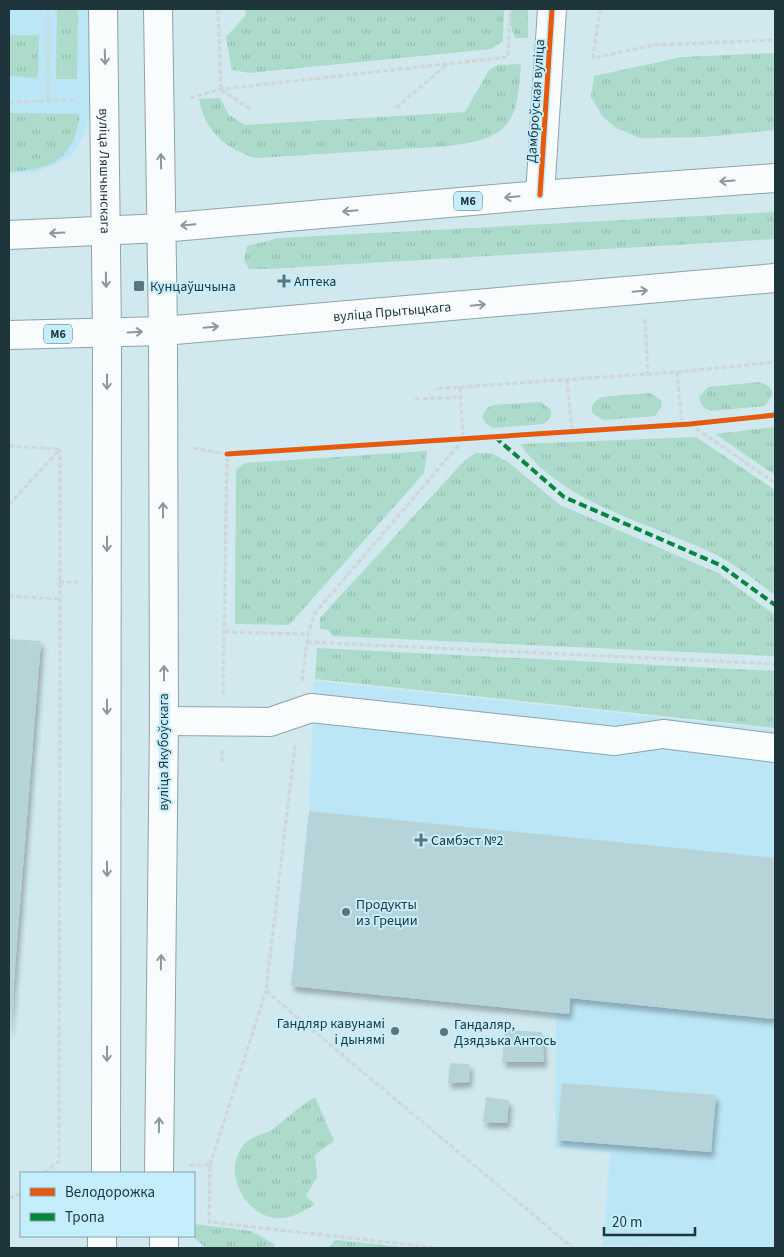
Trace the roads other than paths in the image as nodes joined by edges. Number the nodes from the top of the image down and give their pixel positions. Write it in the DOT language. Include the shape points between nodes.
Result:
graph roads {
  1 [pos="103,9"];
  2 [pos="158,9"];
  3 [pos="552,9"];
  4 [pos="775,178"];
  5 [pos="540,195"];
  6 [pos="162,228"];
  7 [pos="104,231"];
  8 [pos="9,236"];
  9 [pos="775,278"];
  10 [pos="162,331"];
  11 [pos="107,333"];
  12 [pos="9,335"];
  13 [pos="164,721"];
  14 [pos="775,748"];
  15 [pos="106,1172"];
  16 [pos="159,1172"];
  1 -- 7 [label="main road, вуліца Ляшчынскага, one-way" via="106,100"];
  6 -- 2 [label="main road, one-way"];
  3 -- 5 [label="main road, Дамброўская вуліца"];
  4 -- 5 [label="main road, М6, one-way"];
  5 -- 6 [label="main road, М6, one-way"];
  6 -- 7 [label="main road, М6"];
  6 -- 10 [label="main road"];
  7 -- 8 [label="main road, М6, one-way"];
  7 -- 11 [label="main road, вуліца Ляшчынскага, one-way"];
  10 -- 9 [label="main road, вуліца Прытыцкага / М6, one-way"];
  11 -- 10 [label="main road, вуліца Прытыцкага / М6, one-way"];
  13 -- 10 [label="main road, вуліца Якубоўскага, one-way"];
  11 -- 12 [label="main road, вуліца Прытыцкага / М6"];
  11 -- 15 [label="main road, one-way"];
  13 -- 14 [label="main road" via="270,722 311,708 615,741 663,734"];
  16 -- 13 [label="main road, вуліца Якубоўскага, one-way"];
}
